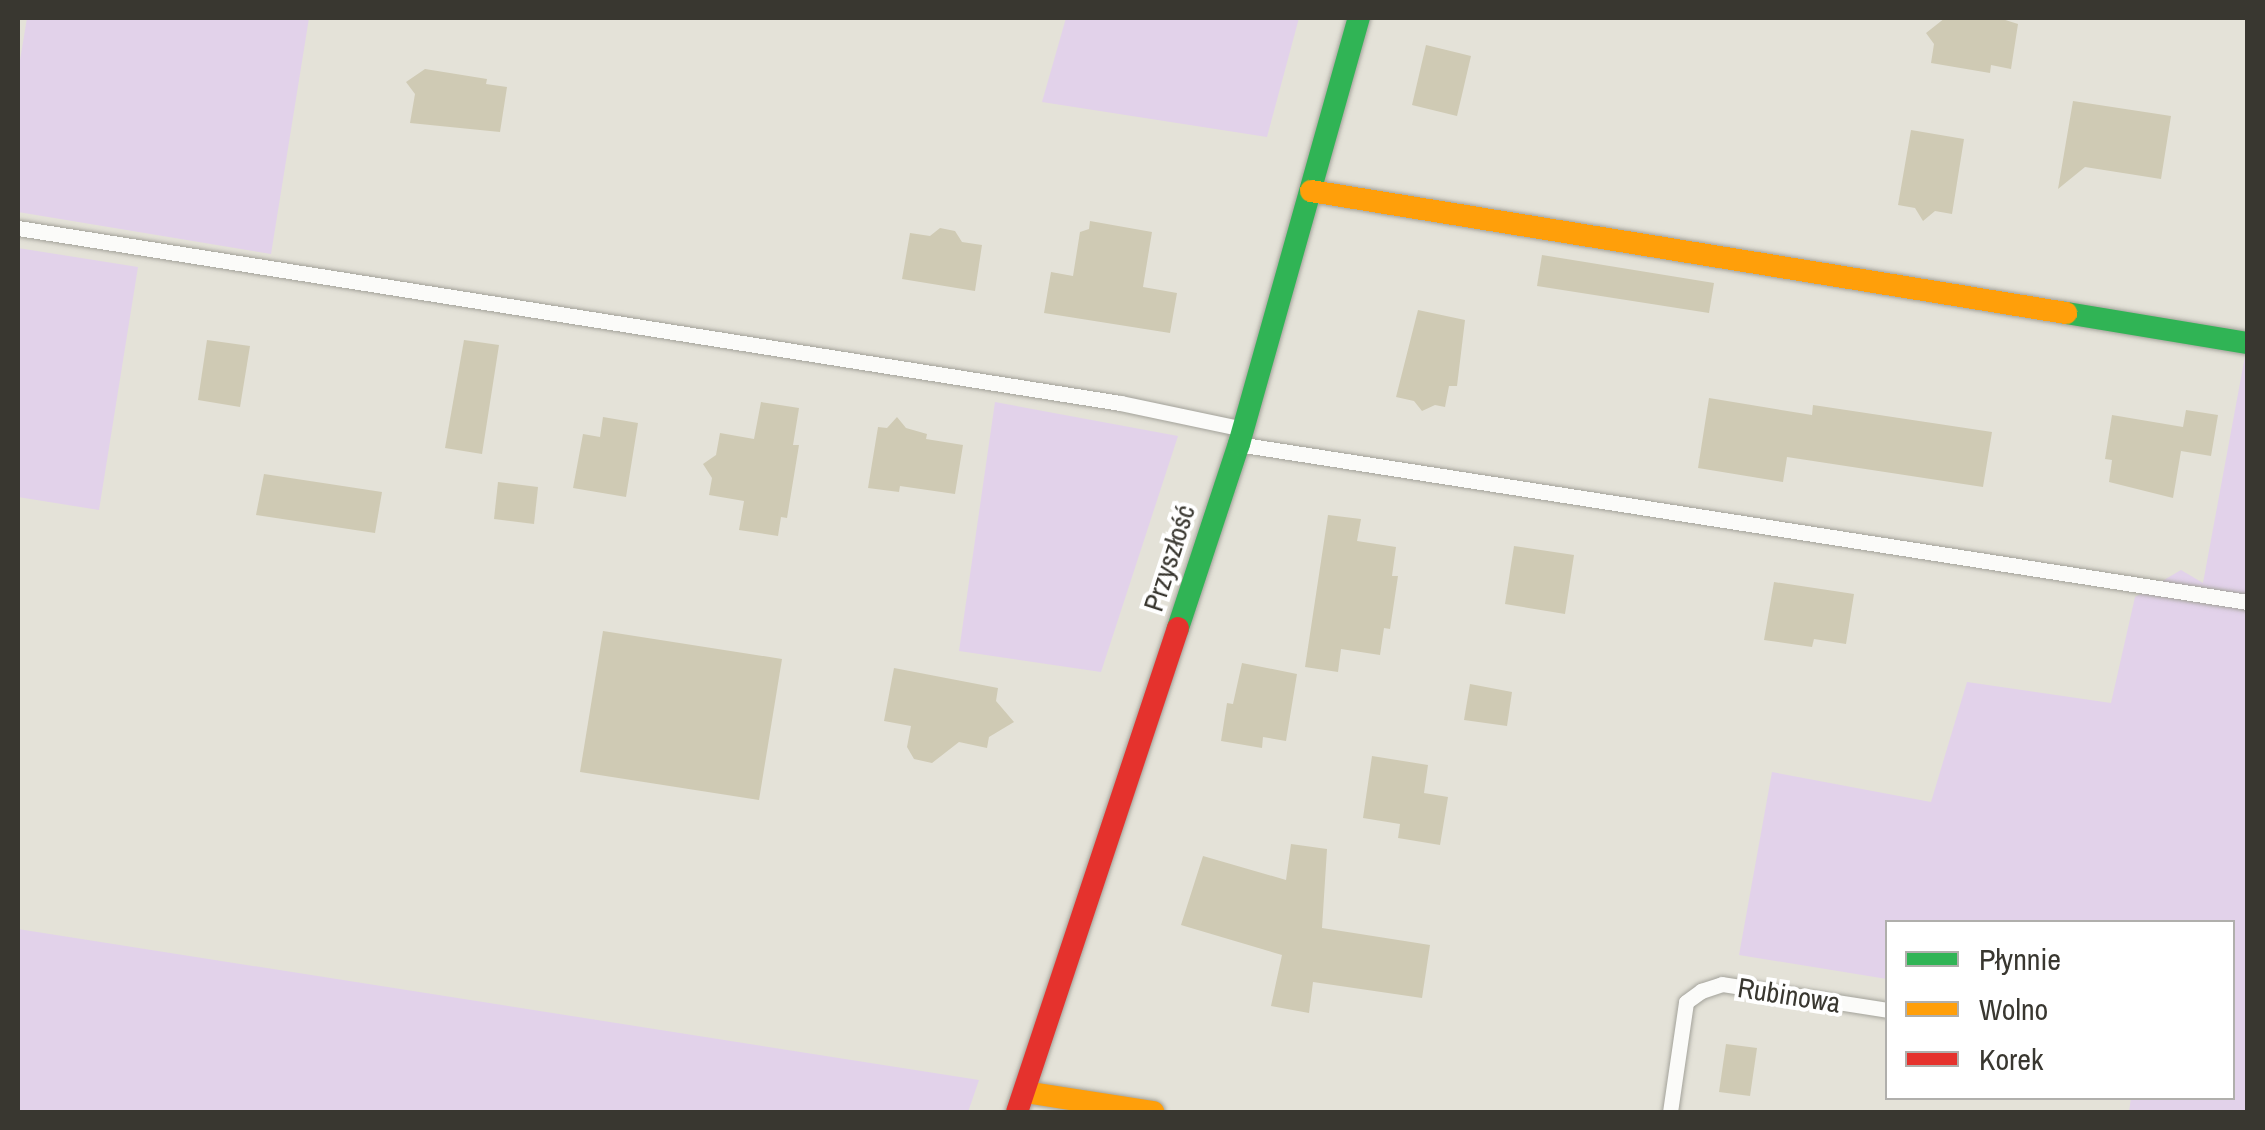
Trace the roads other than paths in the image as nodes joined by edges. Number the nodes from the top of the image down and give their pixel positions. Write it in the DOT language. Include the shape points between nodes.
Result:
graph roads {
  1 [pos="1360,18"];
  2 [pos="1310,191"];
  3 [pos="18,228"];
  4 [pos="2248,342"];
  5 [pos="1241,436"];
  6 [pos="2248,602"];
  7 [pos="1885,1010"];
  8 [pos="1021,1102"];
  9 [pos="1153,1112"];
  10 [pos="1670,1112"];
  1 -- 2 [label="street, Przyszłość"];
  2 -- 4 [label="street"];
  2 -- 5 [label="street, Przyszłość"];
  3 -- 5 [label="lane" via="1100,400"];
  5 -- 6 [label="lane"];
  5 -- 8 [label="street, Przyszłość"];
  7 -- 10 [label="lane, Rubinowa" via="1722,984 1701,991 1686,1002"];
  8 -- 9 [label="street"];
}
